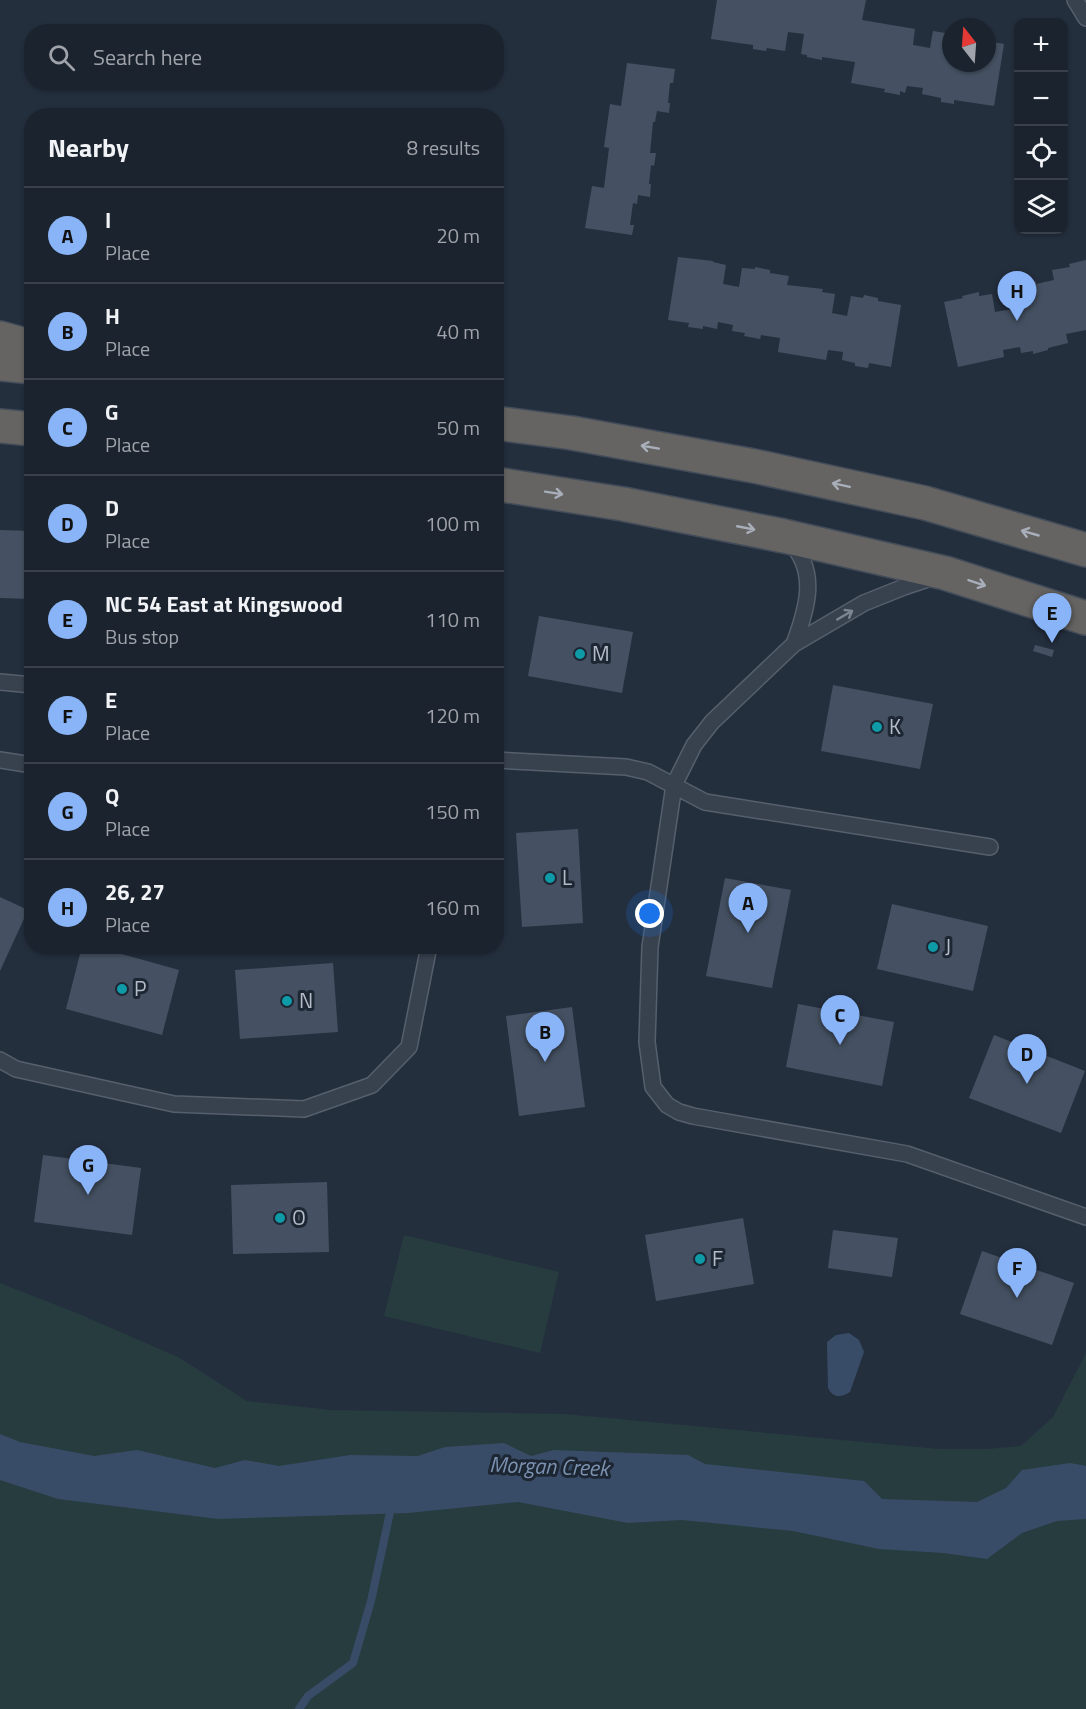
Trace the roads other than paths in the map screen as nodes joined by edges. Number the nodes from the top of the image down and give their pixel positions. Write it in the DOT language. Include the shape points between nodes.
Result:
graph roads {
  1 [pos="1075,0"];
  2 [pos="1086,18"];
  3 [pos="0,338"];
  4 [pos="24,345"];
  5 [pos="0,363"];
  6 [pos="24,366"];
  7 [pos="504,424"];
  8 [pos="0,426"];
  9 [pos="24,428"];
  10 [pos="504,485"];
  11 [pos="784,536"];
  12 [pos="1086,550"];
  13 [pos="945,573"];
  14 [pos="1086,618"];
  15 [pos="794,644"];
  16 [pos="0,682"];
  17 [pos="24,684"];
  18 [pos="0,760"];
  19 [pos="504,760"];
  20 [pos="24,764"];
  21 [pos="674,785"];
  22 [pos="990,847"];
  23 [pos="427,954"];
  24 [pos="0,1060"];
  25 [pos="1086,1217"];
  1 -- 2 [label="lane"];
  3 -- 4 [label="highway"];
  5 -- 6 [label="highway"];
  12 -- 7 [label="highway, one-way" via="925,503 754,466"];
  8 -- 9 [label="highway"];
  10 -- 11 [label="highway, one-way"];
  11 -- 13 [label="highway"];
  11 -- 15 [label="lane" via="804,561 809,586"];
  13 -- 14 [label="highway, one-way"];
  15 -- 13 [label="lane, one-way" via="864,603"];
  15 -- 21 [label="lane" via="712,722 694,745"];
  16 -- 17 [label="lane"];
  18 -- 20 [label="lane"];
  19 -- 21 [label="lane" via="626,767 648,772"];
  21 -- 22 [label="lane" via="705,802"];
  21 -- 25 [label="lane" via="650,947 647,1041 653,1088 667,1105 693,1116 907,1154"];
  23 -- 24 [label="lane" via="409,1047 372,1085 304,1109 174,1104 16,1069"];
}
